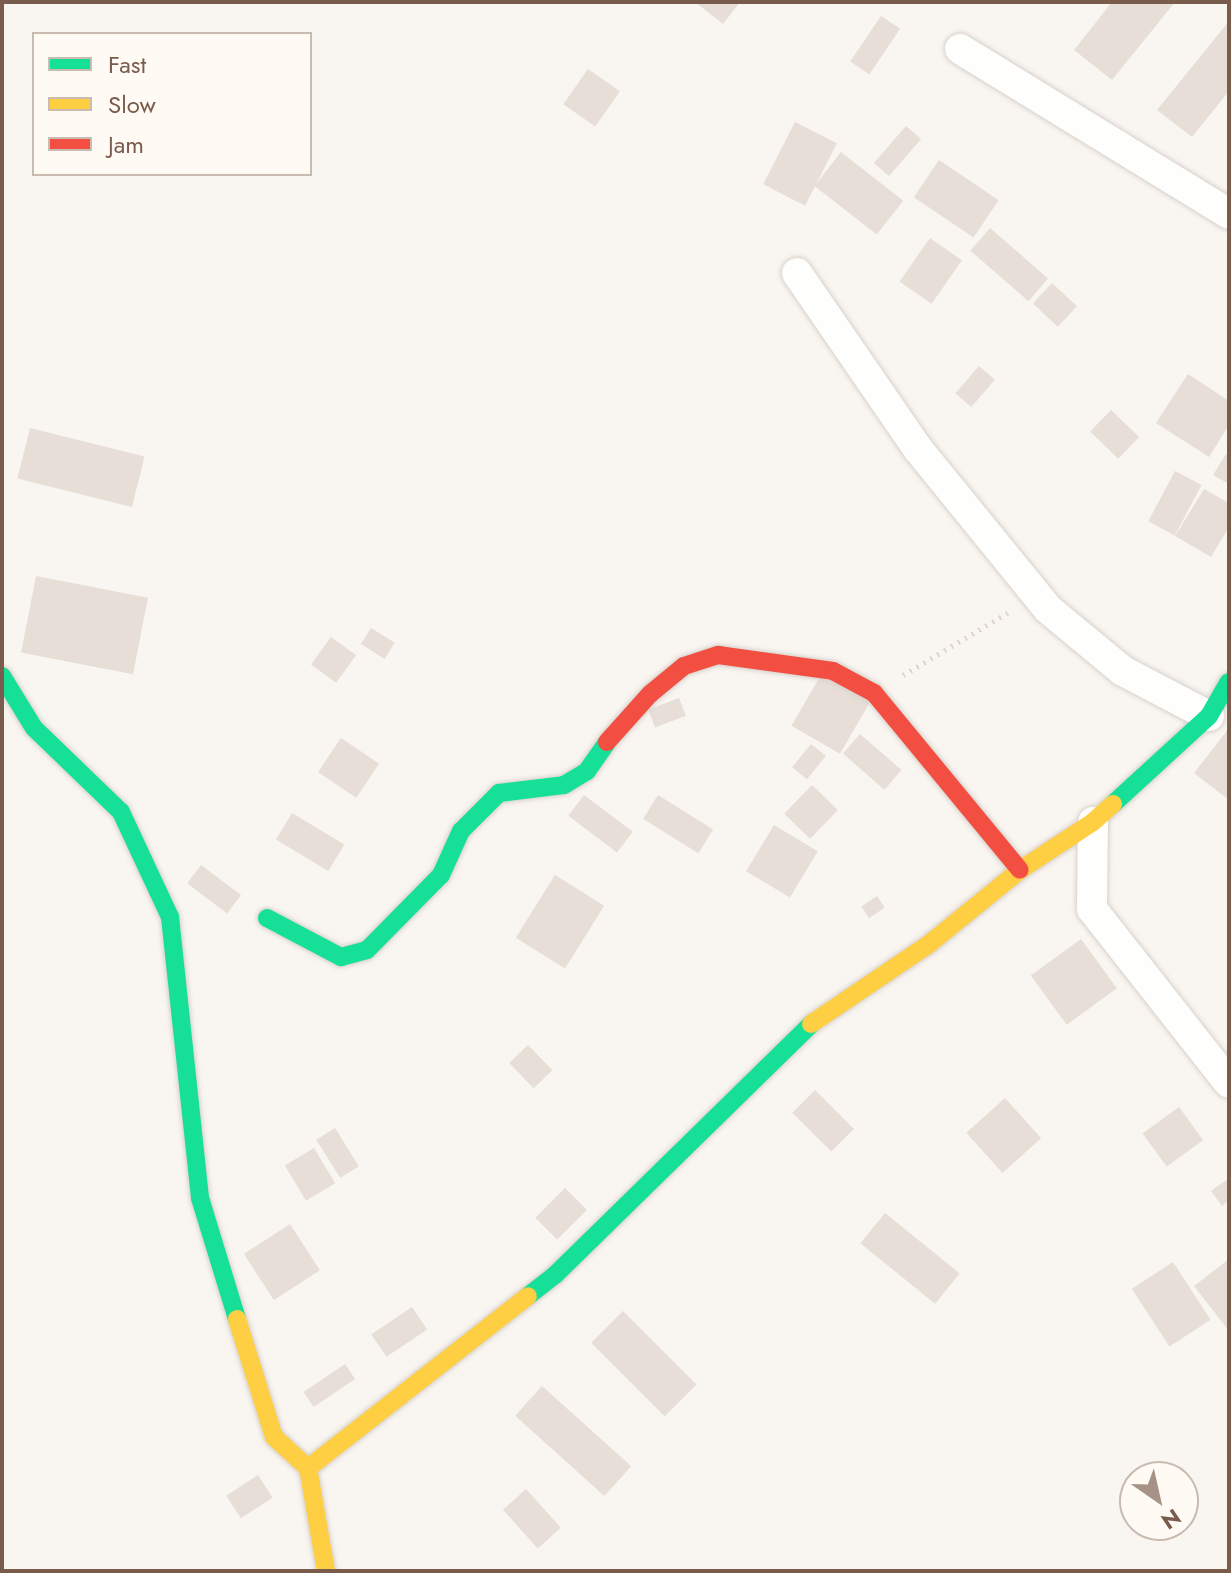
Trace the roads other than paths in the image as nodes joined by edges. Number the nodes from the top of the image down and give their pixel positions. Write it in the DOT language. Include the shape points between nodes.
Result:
graph roads {
  1 [pos="960,49"];
  2 [pos="1229,214"];
  3 [pos="797,273"];
  4 [pos="2,676"];
  5 [pos="1229,682"];
  6 [pos="1209,716"];
  7 [pos="1093,822"];
  8 [pos="1020,870"];
  9 [pos="267,918"];
  10 [pos="1229,1083"];
  11 [pos="308,1468"];
  12 [pos="326,1571"];
  1 -- 2 [label="street"];
  3 -- 6 [label="street" via="918,449 1048,609 1123,671"];
  4 -- 11 [label="street" via="34,728 121,812 170,917 200,1198 274,1437"];
  5 -- 6 [label="street"];
  6 -- 7 [label="street"];
  7 -- 8 [label="street"];
  7 -- 10 [label="street" via="1092,909"];
  8 -- 9 [label="street" via="874,693 833,671 718,655 684,666 650,694 615,730 587,771 564,785 499,793 461,831 441,875 367,950 341,957"];
  8 -- 11 [label="street" via="929,944 805,1028 555,1275"];
  11 -- 12 [label="street"];
}
